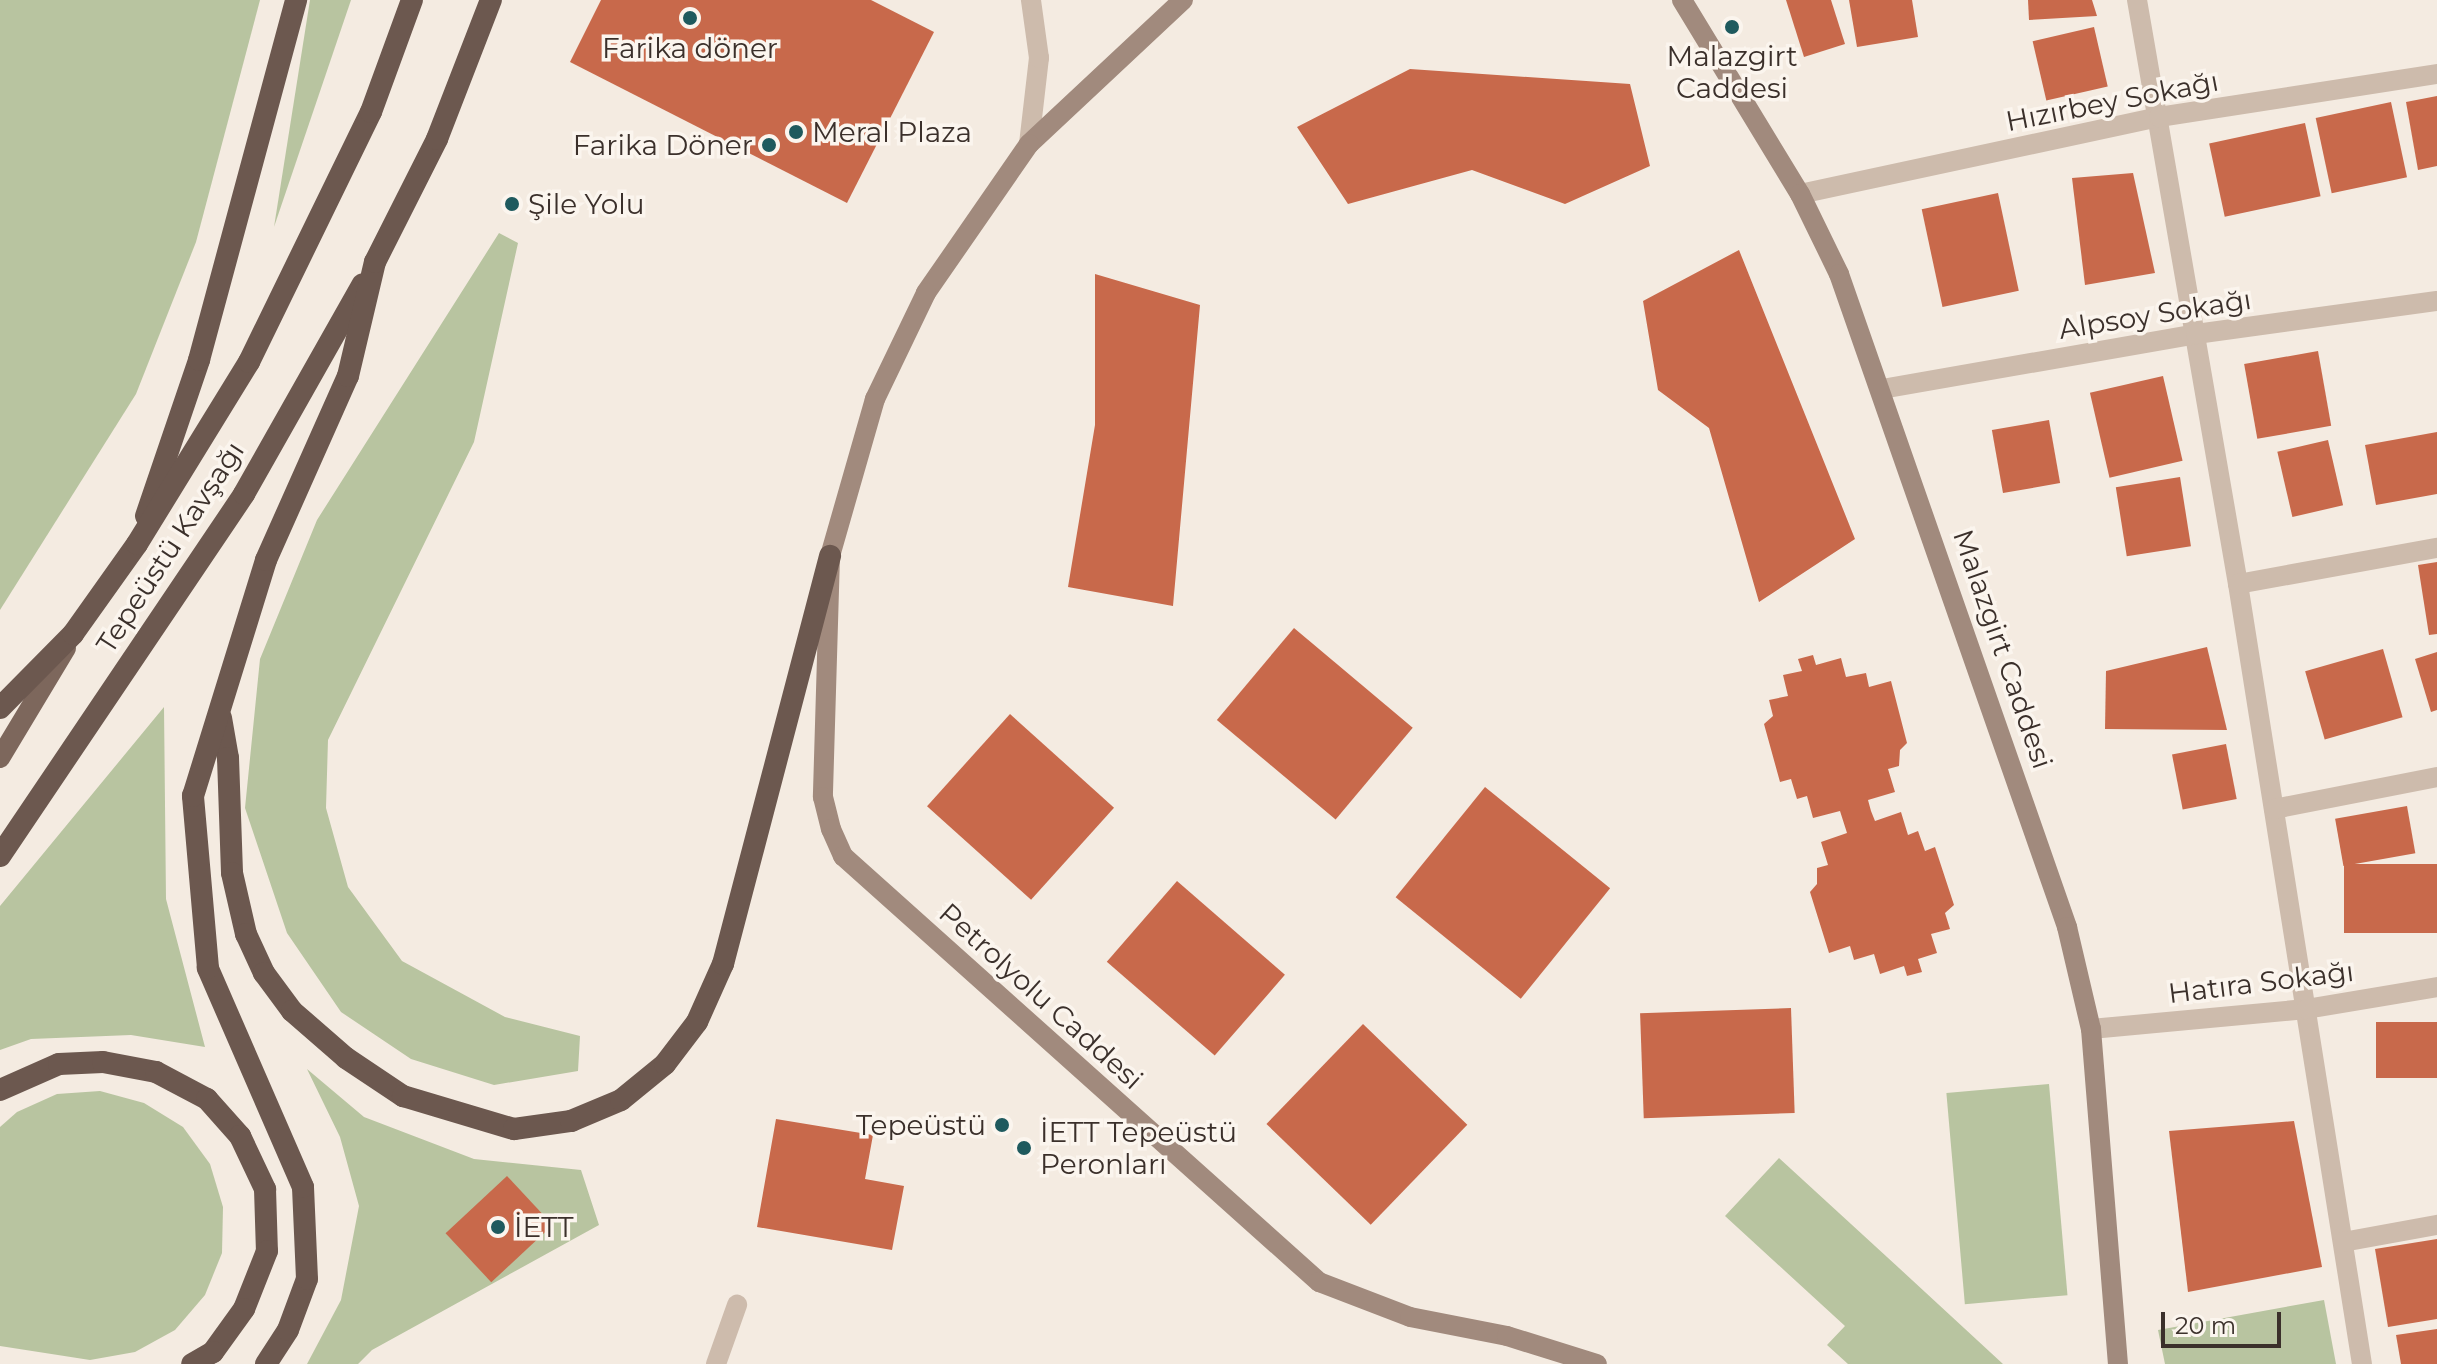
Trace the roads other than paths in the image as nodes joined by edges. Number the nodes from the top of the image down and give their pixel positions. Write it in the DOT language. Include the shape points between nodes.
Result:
graph roads {
  1 [pos="296,0"];
  2 [pos="412,0"];
  3 [pos="491,0"];
  4 [pos="1031,0"];
  5 [pos="1183,0"];
  6 [pos="1682,0"];
  7 [pos="2137,0"];
  8 [pos="2437,74"];
  9 [pos="2159,117"];
  10 [pos="1029,144"];
  11 [pos="1800,194"];
  12 [pos="375,262"];
  13 [pos="2437,301"];
  14 [pos="2196,334"];
  15 [pos="1882,389"];
  16 [pos="137,544"];
  17 [pos="2437,548"];
  18 [pos="830,556"];
  19 [pos="2238,584"];
  20 [pos="73,634"];
  21 [pos="0,708"];
  22 [pos="221,718"];
  23 [pos="0,758"];
  24 [pos="2437,777"];
  25 [pos="2274,809"];
  26 [pos="0,856"];
  27 [pos="2437,987"];
  28 [pos="2306,1009"];
  29 [pos="2091,1029"];
  30 [pos="0,1090"];
  31 [pos="2437,1225"];
  32 [pos="2343,1242"];
  33 [pos="737,1305"];
  34 [pos="192,1364"];
  35 [pos="266,1364"];
  36 [pos="716,1364"];
  37 [pos="1597,1364"];
  38 [pos="2118,1364"];
  39 [pos="2362,1364"];
  1 -- 16 [label="highway" via="199,360"];
  2 -- 16 [label="highway" via="371,112 310,245 249,362"];
  3 -- 12 [label="highway" via="437,139"];
  4 -- 10 [label="street" via="1039,58"];
  5 -- 10 [label="main road, Petrolyolu Caddesi"];
  6 -- 11 [label="main road, Malazgirt Caddesi"];
  7 -- 9 [label="street"];
  8 -- 9 [label="street, Hızırbey Sokağı"];
  9 -- 11 [label="street, Hızırbey Sokağı"];
  9 -- 14 [label="street"];
  10 -- 18 [label="main road, Petrolyolu Caddesi" via="926,293 875,399"];
  11 -- 15 [label="main road, Malazgirt Caddesi" via="1839,274"];
  12 -- 22 [label="highway" via="348,376 266,560 232,663"];
  12 -- 26 [label="highway, Tepeüstü Kavşağı" via="235,507"];
  13 -- 14 [label="street, Alpsoy Sokağı"];
  14 -- 15 [label="street, Alpsoy Sokağı"];
  14 -- 19 [label="street"];
  15 -- 29 [label="main road, Malazgirt Caddesi" via="2067,927"];
  16 -- 20 [label="highway"];
  17 -- 19 [label="street"];
  18 -- 22 [label="highway" via="723,964 697,1022 665,1064 621,1100 571,1121 514,1129 403,1096 346,1058 292,1011 264,973 246,934 232,873 228,758"];
  18 -- 37 [label="main road, Petrolyolu Caddesi" via="823,797 843,856 1319,1282 1410,1317 1507,1336"];
  19 -- 25 [label="street"];
  20 -- 21 [label="highway"];
  20 -- 23 [label="main road"];
  22 -- 35 [label="highway" via="206,747 193,796 208,968 303,1187 307,1279 288,1330"];
  24 -- 25 [label="street"];
  25 -- 28 [label="street"];
  27 -- 28 [label="street, Hatıra Sokağı"];
  28 -- 29 [label="street, Hatıra Sokağı"];
  28 -- 32 [label="street"];
  29 -- 38 [label="main road, Malazgirt Caddesi"];
  30 -- 34 [label="highway" via="59,1064 156,1072 207,1099 240,1136 265,1189 267,1251 244,1309 213,1352"];
  31 -- 32 [label="street"];
  32 -- 39 [label="street"];
  33 -- 36 [label="street"];
}
